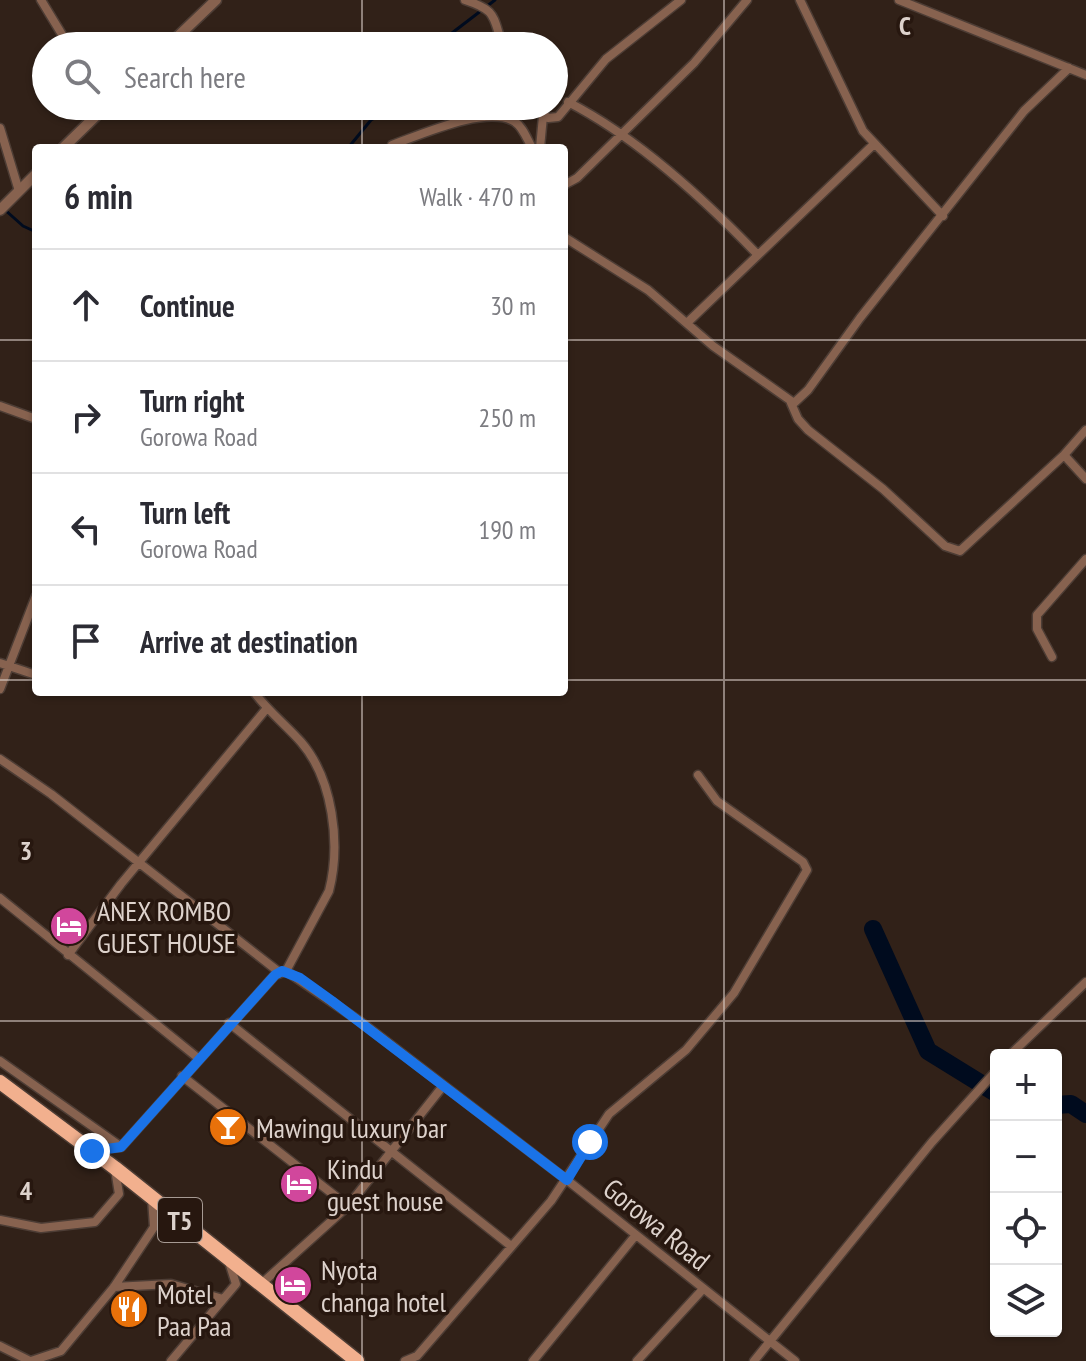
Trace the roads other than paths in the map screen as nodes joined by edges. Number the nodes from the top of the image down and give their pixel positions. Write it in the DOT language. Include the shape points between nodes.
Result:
graph roads {
  1 [pos="41,0"];
  2 [pos="216,0"];
  3 [pos="465,0"];
  4 [pos="681,0"];
  5 [pos="747,0"];
  6 [pos="800,0"];
  7 [pos="899,0"];
  8 [pos="60,32"];
  9 [pos="183,32"];
  10 [pos="499,32"];
  11 [pos="1069,68"];
  12 [pos="1086,75"];
  13 [pos="568,102"];
  14 [pos="92,120"];
  15 [pos="470,120"];
  16 [pos="509,120"];
  17 [pos="543,120"];
  18 [pos="0,128"];
  19 [pos="621,136"];
  20 [pos="2,140"];
  21 [pos="67,144"];
  22 [pos="395,144"];
  23 [pos="530,144"];
  24 [pos="540,144"];
  25 [pos="873,145"];
  26 [pos="32,178"];
  27 [pos="568,183"];
  28 [pos="19,191"];
  29 [pos="0,210"];
  30 [pos="943,216"];
  31 [pos="568,239"];
  32 [pos="757,254"];
  33 [pos="688,322"];
  34 [pos="791,403"];
  35 [pos="0,406"];
  36 [pos="32,418"];
  37 [pos="1086,430"];
  38 [pos="1064,455"];
  39 [pos="1086,479"];
  40 [pos="1086,559"];
  41 [pos="32,607"];
  42 [pos="1052,657"];
  43 [pos="0,663"];
  44 [pos="10,666"];
  45 [pos="32,674"];
  46 [pos="0,689"];
  47 [pos="257,696"];
  48 [pos="267,708"];
  49 [pos="0,759"];
  50 [pos="698,775"];
  51 [pos="140,864"];
  52 [pos="0,898"];
  53 [pos="68,955"];
  54 [pos="282,972"];
  55 [pos="1086,982"];
  56 [pos="229,1023"];
  57 [pos="1016,1049"];
  58 [pos="198,1058"];
  59 [pos="0,1061"];
  60 [pos="182,1076"];
  61 [pos="990,1078"];
  62 [pos="0,1082"];
  63 [pos="443,1086"];
  64 [pos="121,1147"];
  65 [pos="92,1151"];
  66 [pos="391,1152"];
  67 [pos="115,1168"];
  68 [pos="567,1180"];
  69 [pos="152,1198"];
  70 [pos="348,1206"];
  71 [pos="0,1220"];
  72 [pos="635,1236"];
  73 [pos="511,1246"];
  74 [pos="228,1260"];
  75 [pos="259,1286"];
  76 [pos="114,1287"];
  77 [pos="703,1289"];
  78 [pos="223,1299"];
  79 [pos="770,1340"];
  80 [pos="0,1346"];
  81 [pos="31,1361"];
  82 [pos="171,1361"];
  83 [pos="357,1361"];
  84 [pos="405,1361"];
  85 [pos="533,1361"];
  86 [pos="637,1361"];
  87 [pos="754,1361"];
  88 [pos="795,1361"];
  1 -- 8 [label="street"];
  2 -- 9 [label="street"];
  3 -- 10 [label="street" via="488,8"];
  4 -- 13 [label="street" via="619,47"];
  5 -- 19 [label="street"];
  6 -- 25 [label="street"];
  7 -- 11 [label="street"];
  11 -- 12 [label="street"];
  11 -- 30 [label="street" via="1024,111"];
  13 -- 19 [label="street"];
  14 -- 21 [label="street"];
  15 -- 22 [label="street"];
  16 -- 23 [label="street" via="518,123"];
  17 -- 24 [label="street"];
  18 -- 20 [label="street"];
  19 -- 27 [label="street"];
  19 -- 32 [label="street"];
  20 -- 28 [label="street"];
  25 -- 30 [label="street"];
  25 -- 32 [label="street"];
  26 -- 28 [label="street"];
  28 -- 29 [label="street"];
  30 -- 34 [label="street" via="808,390"];
  31 -- 33 [label="street" via="629,276"];
  32 -- 33 [label="street"];
  33 -- 34 [label="street"];
  34 -- 38 [label="street" via="808,430 952,550 962,551"];
  35 -- 36 [label="street"];
  37 -- 38 [label="street"];
  38 -- 39 [label="street"];
  40 -- 42 [label="street" via="1037,615 1037,629"];
  41 -- 44 [label="street"];
  43 -- 44 [label="street"];
  44 -- 45 [label="street"];
  44 -- 46 [label="street"];
  47 -- 48 [label="street"];
  48 -- 51 [label="street"];
  48 -- 54 [label="street" via="301,742 322,776 334,855 329,891"];
  49 -- 51 [label="street, Gorowa Road"];
  50 -- 68 [label="street" via="717,801 807,864 807,870 739,987 686,1050 609,1114"];
  51 -- 53 [label="street"];
  51 -- 54 [label="street, Gorowa Road"];
  52 -- 53 [label="street"];
  53 -- 58 [label="street"];
  54 -- 56 [label="street"];
  54 -- 63 [label="street, Gorowa Road" via="332,1001"];
  55 -- 57 [label="street"];
  56 -- 58 [label="street"];
  56 -- 66 [label="street"];
  58 -- 60 [label="street"];
  59 -- 64 [label="street"];
  60 -- 64 [label="street"];
  60 -- 70 [label="street"];
  61 -- 79 [label="street"];
  62 -- 65 [label="highway, T5"];
  63 -- 66 [label="street"];
  63 -- 68 [label="street, Gorowa Road"];
  64 -- 65 [label="street"];
  65 -- 67 [label="highway, T5"];
  66 -- 70 [label="street"];
  66 -- 73 [label="street"];
  67 -- 69 [label="highway, T5"];
  67 -- 71 [label="street" via="119,1194 95,1222 41,1228"];
  68 -- 72 [label="street, Gorowa Road"];
  68 -- 73 [label="street"];
  69 -- 74 [label="highway, T5"];
  69 -- 76 [label="street" via="154,1227"];
  70 -- 75 [label="street"];
  72 -- 77 [label="street, Gorowa Road"];
  72 -- 85 [label="street"];
  73 -- 84 [label="street" via="417,1356"];
  74 -- 75 [label="highway, T5"];
  74 -- 78 [label="street" via="236,1284"];
  75 -- 83 [label="highway, T5"];
  76 -- 78 [label="street" via="171,1284"];
  76 -- 81 [label="street" via="66,1346 53,1356"];
  77 -- 79 [label="street, Gorowa Road"];
  77 -- 86 [label="street"];
  78 -- 82 [label="street"];
  79 -- 87 [label="street"];
  79 -- 88 [label="street, Gorowa Road"];
  80 -- 81 [label="street"];
}
